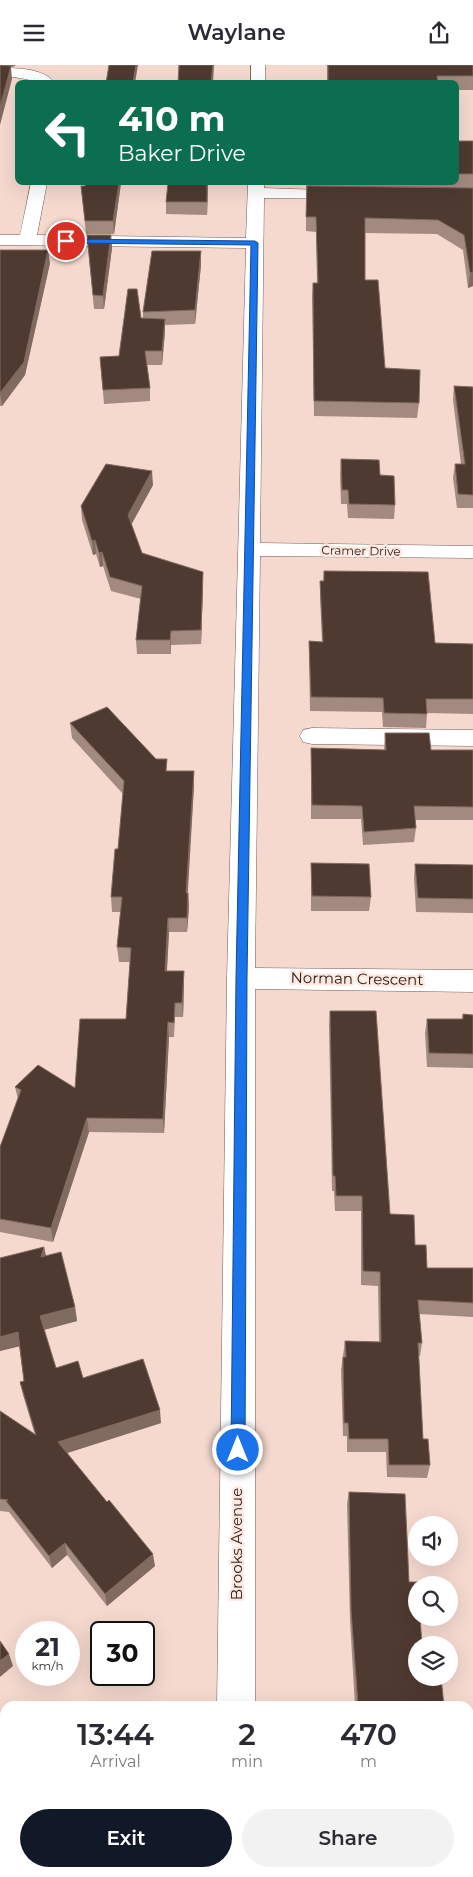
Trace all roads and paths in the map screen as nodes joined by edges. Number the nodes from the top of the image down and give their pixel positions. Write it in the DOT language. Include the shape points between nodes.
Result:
graph roads {
  1 [pos="258,65"];
  2 [pos="0,72"];
  3 [pos="44,80"];
  4 [pos="258,80"];
  5 [pos="39,185"];
  6 [pos="256,188"];
  7 [pos="364,194"];
  8 [pos="0,240"];
  9 [pos="28,240"];
  10 [pos="255,243"];
  11 [pos="249,549"];
  12 [pos="473,552"];
  13 [pos="312,736"];
  14 [pos="473,739"];
  15 [pos="241,978"];
  16 [pos="473,981"];
  17 [pos="236,1701"];
  1 -- 4 [label="street"];
  2 -- 3 [label="street" via="17,72"];
  5 -- 9 [label="street"];
  6 -- 7 [label="street"];
  6 -- 10 [label="street, Brooks Avenue"];
  8 -- 9 [label="street"];
  9 -- 10 [label="street"];
  10 -- 11 [label="street, Brooks Avenue"];
  11 -- 12 [label="street, Cramer Drive"];
  11 -- 15 [label="street, Brooks Avenue"];
  13 -- 14 [label="street"];
  15 -- 16 [label="street, Norman Crescent"];
  15 -- 17 [label="street, Brooks Avenue"];
}
